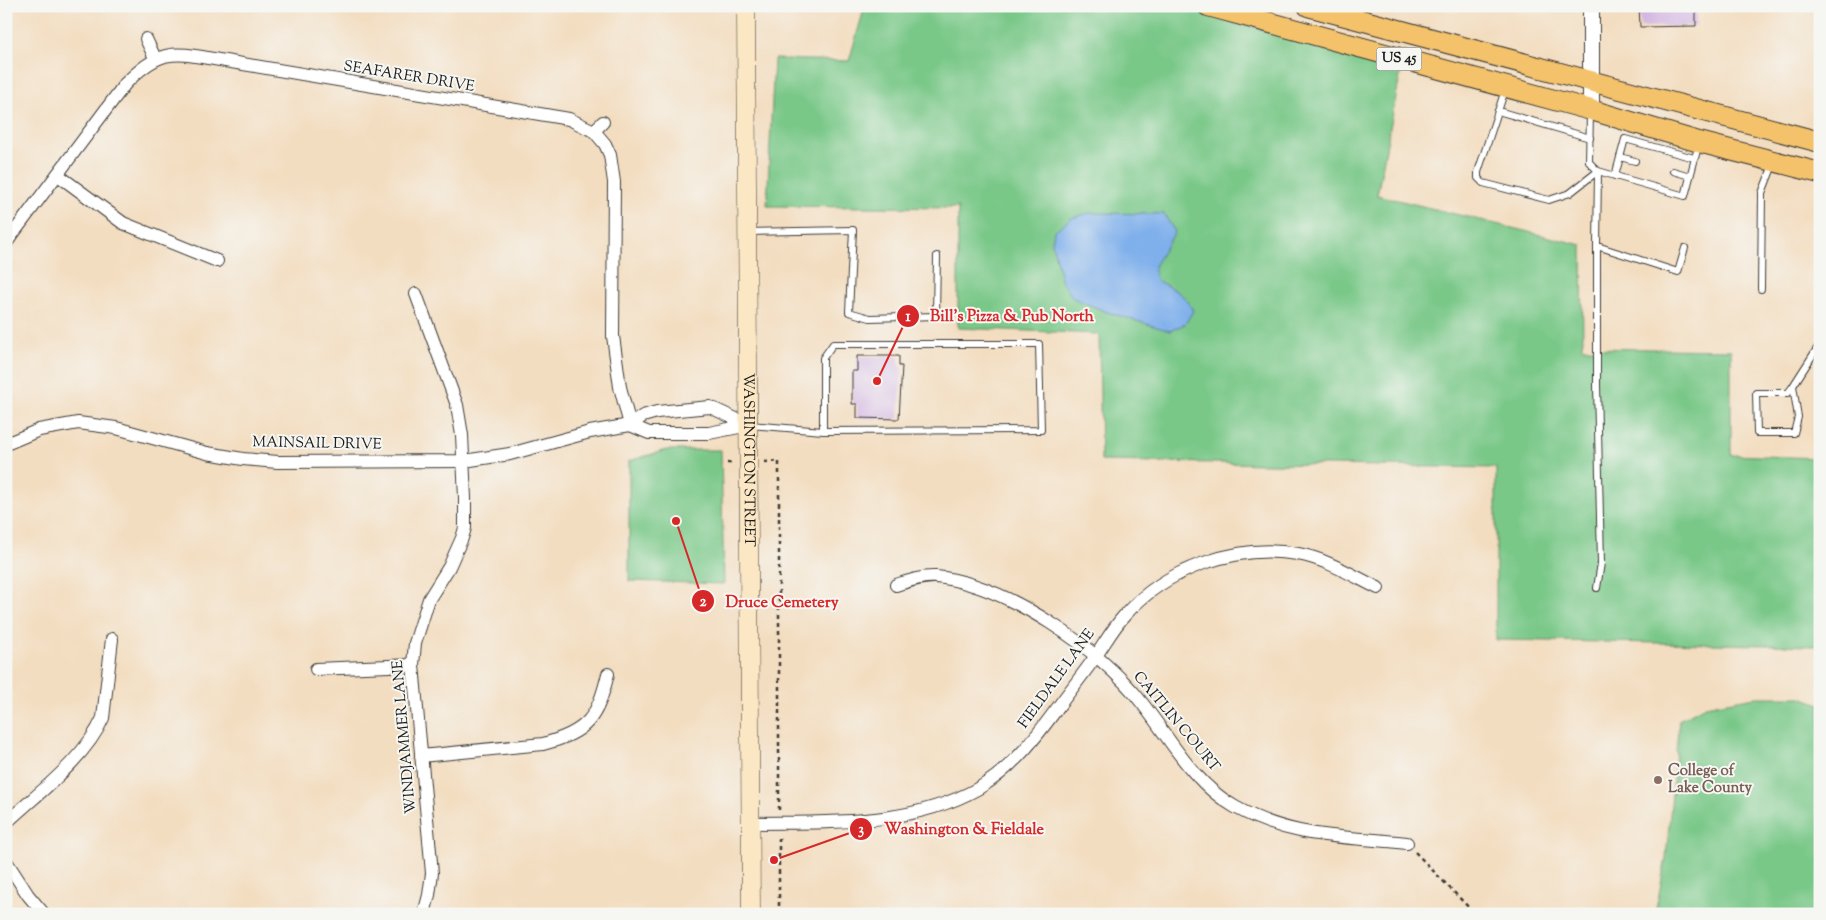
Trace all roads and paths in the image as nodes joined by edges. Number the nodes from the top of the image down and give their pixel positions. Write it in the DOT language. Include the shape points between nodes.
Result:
graph roads {
  1 [pos="746,6"];
  2 [pos="1208,6"];
  3 [pos="1308,6"];
  4 [pos="1590,6"];
  5 [pos="146,39"];
  6 [pos="155,58"];
  7 [pos="1591,80"];
  8 [pos="1505,88"];
  9 [pos="1590,110"];
  10 [pos="1498,111"];
  11 [pos="1590,138"];
  12 [pos="1820,142"];
  13 [pos="1697,150"];
  14 [pos="1620,157"];
  15 [pos="1775,160"];
  16 [pos="1635,161"];
  17 [pos="1598,171"];
  18 [pos="1673,171"];
  19 [pos="1820,172"];
  20 [pos="58,175"];
  21 [pos="1615,176"];
  22 [pos="1690,176"];
  23 [pos="747,232"];
  24 [pos="6,243"];
  25 [pos="1597,246"];
  26 [pos="1685,248"];
  27 [pos="937,256"];
  28 [pos="217,261"];
  29 [pos="1761,289"];
  30 [pos="416,294"];
  31 [pos="1820,344"];
  32 [pos="1793,386"];
  33 [pos="630,425"];
  34 [pos="749,425"];
  35 [pos="823,431"];
  36 [pos="6,444"];
  37 [pos="464,461"];
  38 [pos="772,461"];
  39 [pos="896,585"];
  40 [pos="1378,588"];
  41 [pos="1597,588"];
  42 [pos="112,639"];
  43 [pos="1096,656"];
  44 [pos="413,665"];
  45 [pos="316,669"];
  46 [pos="608,674"];
  47 [pos="421,756"];
  48 [pos="6,823"];
  49 [pos="751,823"];
  50 [pos="779,823"];
  51 [pos="1407,843"];
  52 [pos="6,860"];
  53 [pos="44,914"];
  54 [pos="424,914"];
  55 [pos="751,914"];
  56 [pos="779,914"];
  57 [pos="1475,914"];
  1 -- 23 [label="main road, WASHINGTON STREET"];
  2 -- 8 [label="main road, US 45"];
  3 -- 7 [label="main road, US 45"];
  4 -- 7 [label="street"];
  5 -- 6 [label="street"];
  6 -- 20 [label="street" via="125,84"];
  6 -- 33 [label="street, SEAFARER DRIVE" via="175,53 569,119 599,127 610,155 614,182 613,336 617,374"];
  7 -- 9 [label="street"];
  7 -- 12 [label="main road, US 45"];
  8 -- 9 [label="main road, US 45"];
  8 -- 10 [label="lane"];
  9 -- 11 [label="lane"];
  9 -- 13 [label="main road, US 45"];
  10 -- 11 [label="lane"];
  10 -- 17 [label="lane" via="1478,172 1480,181 1543,200 1563,196"];
  11 -- 17 [label="lane" via="1589,162"];
  13 -- 14 [label="lane" via="1625,139"];
  13 -- 15 [label="main road, US 45"];
  13 -- 22 [label="lane"];
  14 -- 16 [label="lane"];
  14 -- 21 [label="lane"];
  15 -- 19 [label="main road, US 45"];
  15 -- 29 [label="lane" via="1762,193"];
  17 -- 21 [label="lane"];
  17 -- 25 [label="lane"];
  18 -- 22 [label="lane"];
  20 -- 24 [label="street"];
  20 -- 28 [label="street" via="123,222"];
  21 -- 22 [label="lane" via="1685,196"];
  23 -- 27 [label="lane" via="853,230 849,312 870,318 936,316"];
  23 -- 34 [label="main road, WASHINGTON STREET"];
  25 -- 26 [label="lane" via="1678,272"];
  25 -- 41 [label="lane" via="1596,386 1601,563"];
  30 -- 37 [label="street, WINDJAMMER LANE" via="448,376 459,417"];
  31 -- 32 [label="lane"];
  32 -- 32 [label="lane" via="1798,417 1794,433 1757,433 1756,393 1788,392"];
  33 -- 34 [label="street, MAINSAIL DRIVE" via="649,433 709,432"];
  33 -- 34 [label="street, MAINSAIL DRIVE" via="643,416 658,412 710,407"];
  33 -- 37 [label="street, MAINSAIL DRIVE" via="590,432 510,454"];
  34 -- 35 [label="lane"];
  34 -- 49 [label="main road, WASHINGTON STREET"];
  35 -- 35 [label="lane" via="1041,430 1039,344 833,344 823,358"];
  36 -- 37 [label="street, MAINSAIL DRIVE" via="39,430 78,423 116,428 207,453 243,459 278,462"];
  37 -- 44 [label="street, WINDJAMMER LANE" via="465,528 449,567 429,599 415,643"];
  38 -- 50 [label="path" via="779,461"];
  39 -- 43 [label="street, CAITLIN COURT" via="920,578 966,584 1041,616"];
  40 -- 43 [label="street, FIELDALE LANE" via="1328,563 1299,554 1242,553 1219,558 1161,584 1141,598 1123,617"];
  42 -- 48 [label="street" via="103,718 98,730 79,754"];
  43 -- 50 [label="street, FIELDALE LANE" via="1037,736 1021,754 980,788 943,804 896,818"];
  43 -- 51 [label="street, CAITLIN COURT" via="1142,702 1192,770 1233,806 1291,831"];
  44 -- 45 [label="street"];
  44 -- 47 [label="street, WINDJAMMER LANE"];
  46 -- 47 [label="street" via="601,701 589,721 563,739 543,744"];
  47 -- 54 [label="street, WINDJAMMER LANE" via="432,873"];
  49 -- 50 [label="street, FIELDALE LANE"];
  49 -- 55 [label="main road, WASHINGTON STREET"];
  50 -- 56 [label="path"];
  51 -- 57 [label="path"];
  52 -- 53 [label="street"];
}
